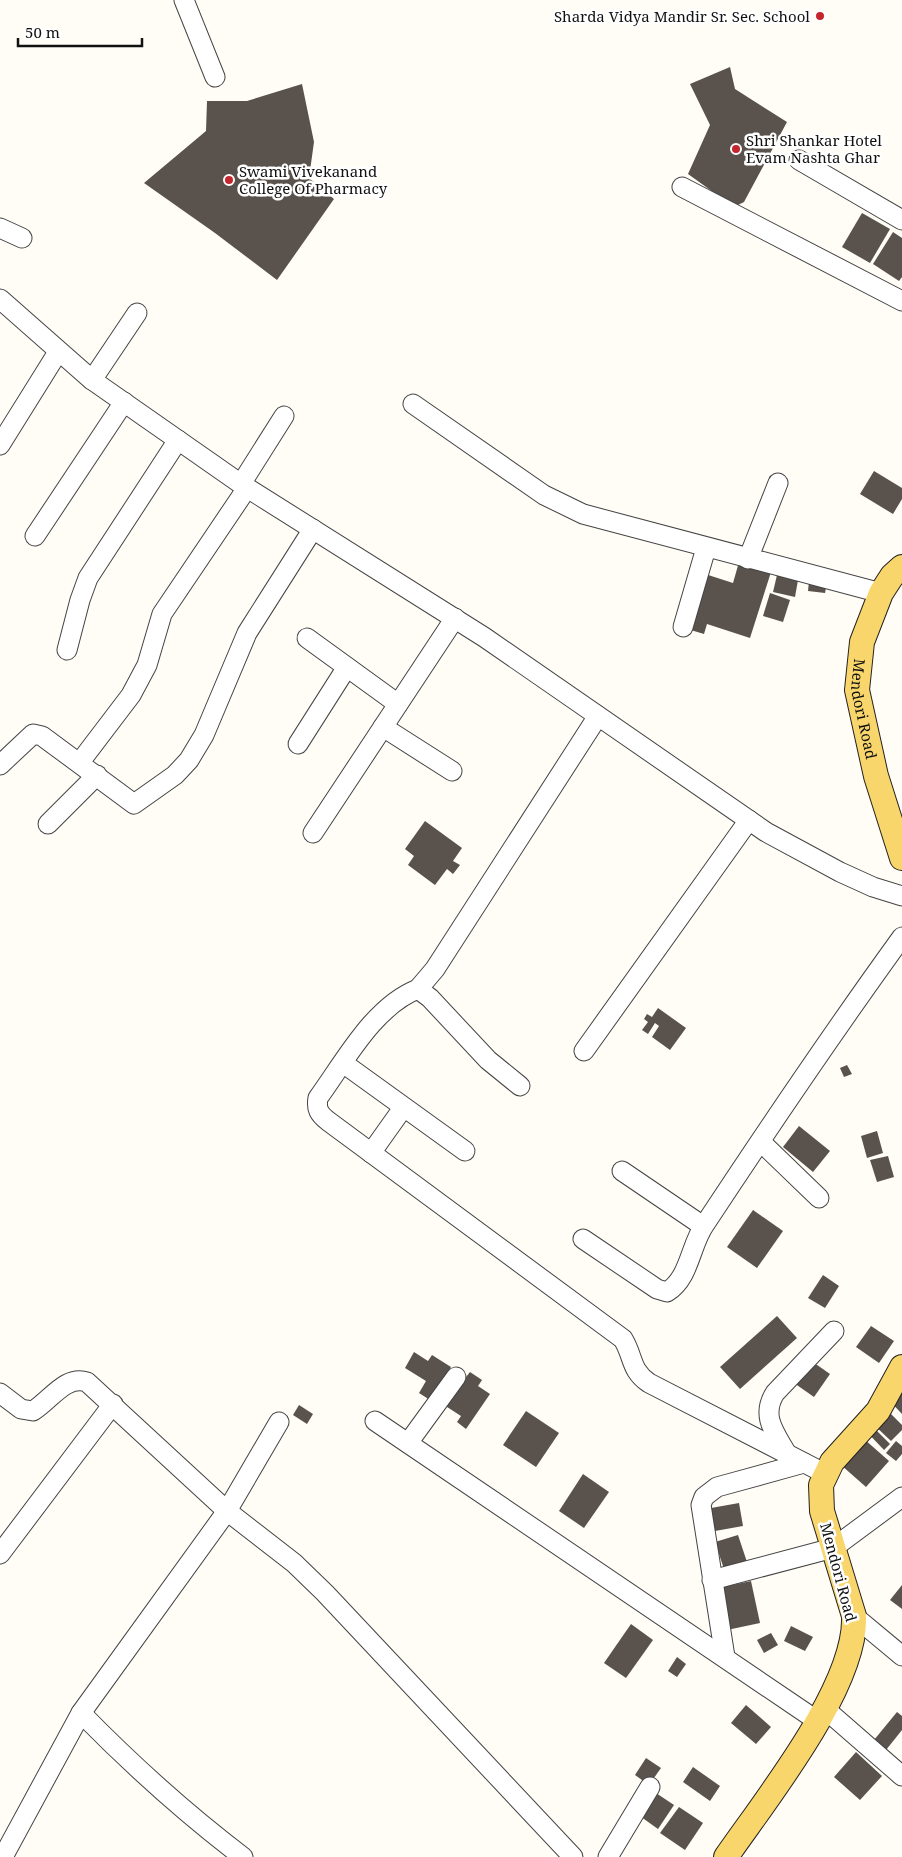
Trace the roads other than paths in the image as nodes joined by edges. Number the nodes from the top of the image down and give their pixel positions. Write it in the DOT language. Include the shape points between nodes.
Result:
graph roads {
  1 [pos="184,0"];
  2 [pos="215,77"];
  3 [pos="799,160"];
  4 [pos="682,187"];
  5 [pos="902,220"];
  6 [pos="0,228"];
  7 [pos="22,238"];
  8 [pos="902,301"];
  9 [pos="2,306"];
  10 [pos="137,313"];
  11 [pos="58,352"];
  12 [pos="92,380"];
  13 [pos="124,402"];
  14 [pos="413,404"];
  15 [pos="284,416"];
  16 [pos="178,440"];
  17 [pos="0,445"];
  18 [pos="778,483"];
  19 [pos="244,486"];
  20 [pos="313,529"];
  21 [pos="35,536"];
  22 [pos="706,548"];
  23 [pos="748,559"];
  24 [pos="894,578"];
  25 [pos="455,618"];
  26 [pos="683,627"];
  27 [pos="308,638"];
  28 [pos="67,650"];
  29 [pos="347,666"];
  30 [pos="398,704"];
  31 [pos="598,716"];
  32 [pos="383,727"];
  33 [pos="298,744"];
  34 [pos="80,762"];
  35 [pos="0,765"];
  36 [pos="452,771"];
  37 [pos="97,775"];
  38 [pos="749,820"];
  39 [pos="48,824"];
  40 [pos="313,833"];
  41 [pos="902,858"];
  42 [pos="902,896"];
  43 [pos="902,936"];
  44 [pos="418,989"];
  45 [pos="584,1051"];
  46 [pos="343,1063"];
  47 [pos="520,1086"];
  48 [pos="403,1108"];
  49 [pos="761,1142"];
  50 [pos="465,1151"];
  51 [pos="371,1153"];
  52 [pos="622,1171"];
  53 [pos="819,1198"];
  54 [pos="703,1226"];
  55 [pos="583,1239"];
  56 [pos="834,1331"];
  57 [pos="902,1367"];
  58 [pos="456,1377"];
  59 [pos="0,1393"];
  60 [pos="113,1404"];
  61 [pos="376,1421"];
  62 [pos="279,1422"];
  63 [pos="408,1443"];
  64 [pos="796,1460"];
  65 [pos="826,1474"];
  66 [pos="902,1497"];
  67 [pos="227,1511"];
  68 [pos="834,1548"];
  69 [pos="0,1554"];
  70 [pos="712,1580"];
  71 [pos="854,1616"];
  72 [pos="902,1656"];
  73 [pos="725,1658"];
  74 [pos="81,1713"];
  75 [pos="822,1716"];
  76 [pos="902,1776"];
  77 [pos="650,1787"];
  78 [pos="3,1857"];
  79 [pos="243,1857"];
  80 [pos="573,1857"];
  81 [pos="608,1857"];
  82 [pos="726,1857"];
  1 -- 2 [label="street"];
  3 -- 5 [label="street"];
  4 -- 8 [label="street"];
  6 -- 7 [label="street"];
  9 -- 11 [label="street"];
  10 -- 12 [label="street"];
  11 -- 12 [label="street"];
  11 -- 17 [label="street"];
  12 -- 13 [label="street"];
  13 -- 16 [label="street"];
  13 -- 21 [label="street"];
  14 -- 22 [label="street" via="544,495 565,506 609,522"];
  15 -- 19 [label="street"];
  16 -- 19 [label="street"];
  16 -- 28 [label="street" via="88,578"];
  18 -- 23 [label="street"];
  19 -- 20 [label="street"];
  19 -- 34 [label="street" via="162,614 147,665 131,695"];
  20 -- 25 [label="street"];
  20 -- 37 [label="street" via="247,633 204,735 189,760 134,804"];
  22 -- 23 [label="street"];
  22 -- 26 [label="street"];
  23 -- 24 [label="street"];
  24 -- 41 [label="main road, Mendori Road" via="862,642 857,690 876,776"];
  25 -- 30 [label="street"];
  25 -- 31 [label="street"];
  27 -- 29 [label="street"];
  29 -- 30 [label="street"];
  29 -- 33 [label="street"];
  30 -- 32 [label="street"];
  31 -- 38 [label="street"];
  31 -- 44 [label="street" via="435,969"];
  32 -- 36 [label="street"];
  32 -- 40 [label="street"];
  34 -- 35 [label="street" via="42,736 33,734"];
  34 -- 37 [label="street"];
  37 -- 39 [label="street"];
  38 -- 42 [label="street" via="840,872"];
  38 -- 45 [label="street"];
  43 -- 49 [label="street" via="809,1067"];
  44 -- 46 [label="street" via="383,1010"];
  44 -- 47 [label="street" via="488,1060"];
  46 -- 48 [label="street"];
  46 -- 51 [label="street" via="318,1098 316,1106 321,1116"];
  48 -- 50 [label="street"];
  48 -- 51 [label="street"];
  49 -- 53 [label="street"];
  49 -- 54 [label="street"];
  51 -- 64 [label="street" via="623,1339 633,1366 648,1383"];
  52 -- 54 [label="street"];
  54 -- 55 [label="street" via="678,1286 667,1292"];
  56 -- 64 [label="street" via="769,1403 767,1414 771,1426"];
  57 -- 65 [label="main road, Mendori Road" via="878,1411 832,1462"];
  58 -- 63 [label="street"];
  59 -- 60 [label="street" via="21,1409 33,1411 67,1383 78,1379 87,1382"];
  60 -- 67 [label="street"];
  60 -- 69 [label="street"];
  61 -- 63 [label="street"];
  62 -- 67 [label="street"];
  63 -- 73 [label="street"];
  64 -- 65 [label="street"];
  64 -- 70 [label="street" via="717,1487 704,1497 701,1505"];
  65 -- 68 [label="main road, Mendori Road" via="821,1485 822,1511"];
  66 -- 68 [label="street"];
  67 -- 74 [label="street"];
  67 -- 80 [label="street" via="294,1563 325,1593"];
  68 -- 70 [label="street"];
  68 -- 71 [label="main road, Mendori Road"];
  70 -- 73 [label="street"];
  71 -- 72 [label="street"];
  71 -- 75 [label="main road, Mendori Road" via="855,1633"];
  73 -- 75 [label="street"];
  74 -- 78 [label="street"];
  74 -- 79 [label="street" via="172,1800"];
  75 -- 76 [label="street"];
  75 -- 82 [label="main road, Mendori Road"];
  77 -- 81 [label="street"];
}
